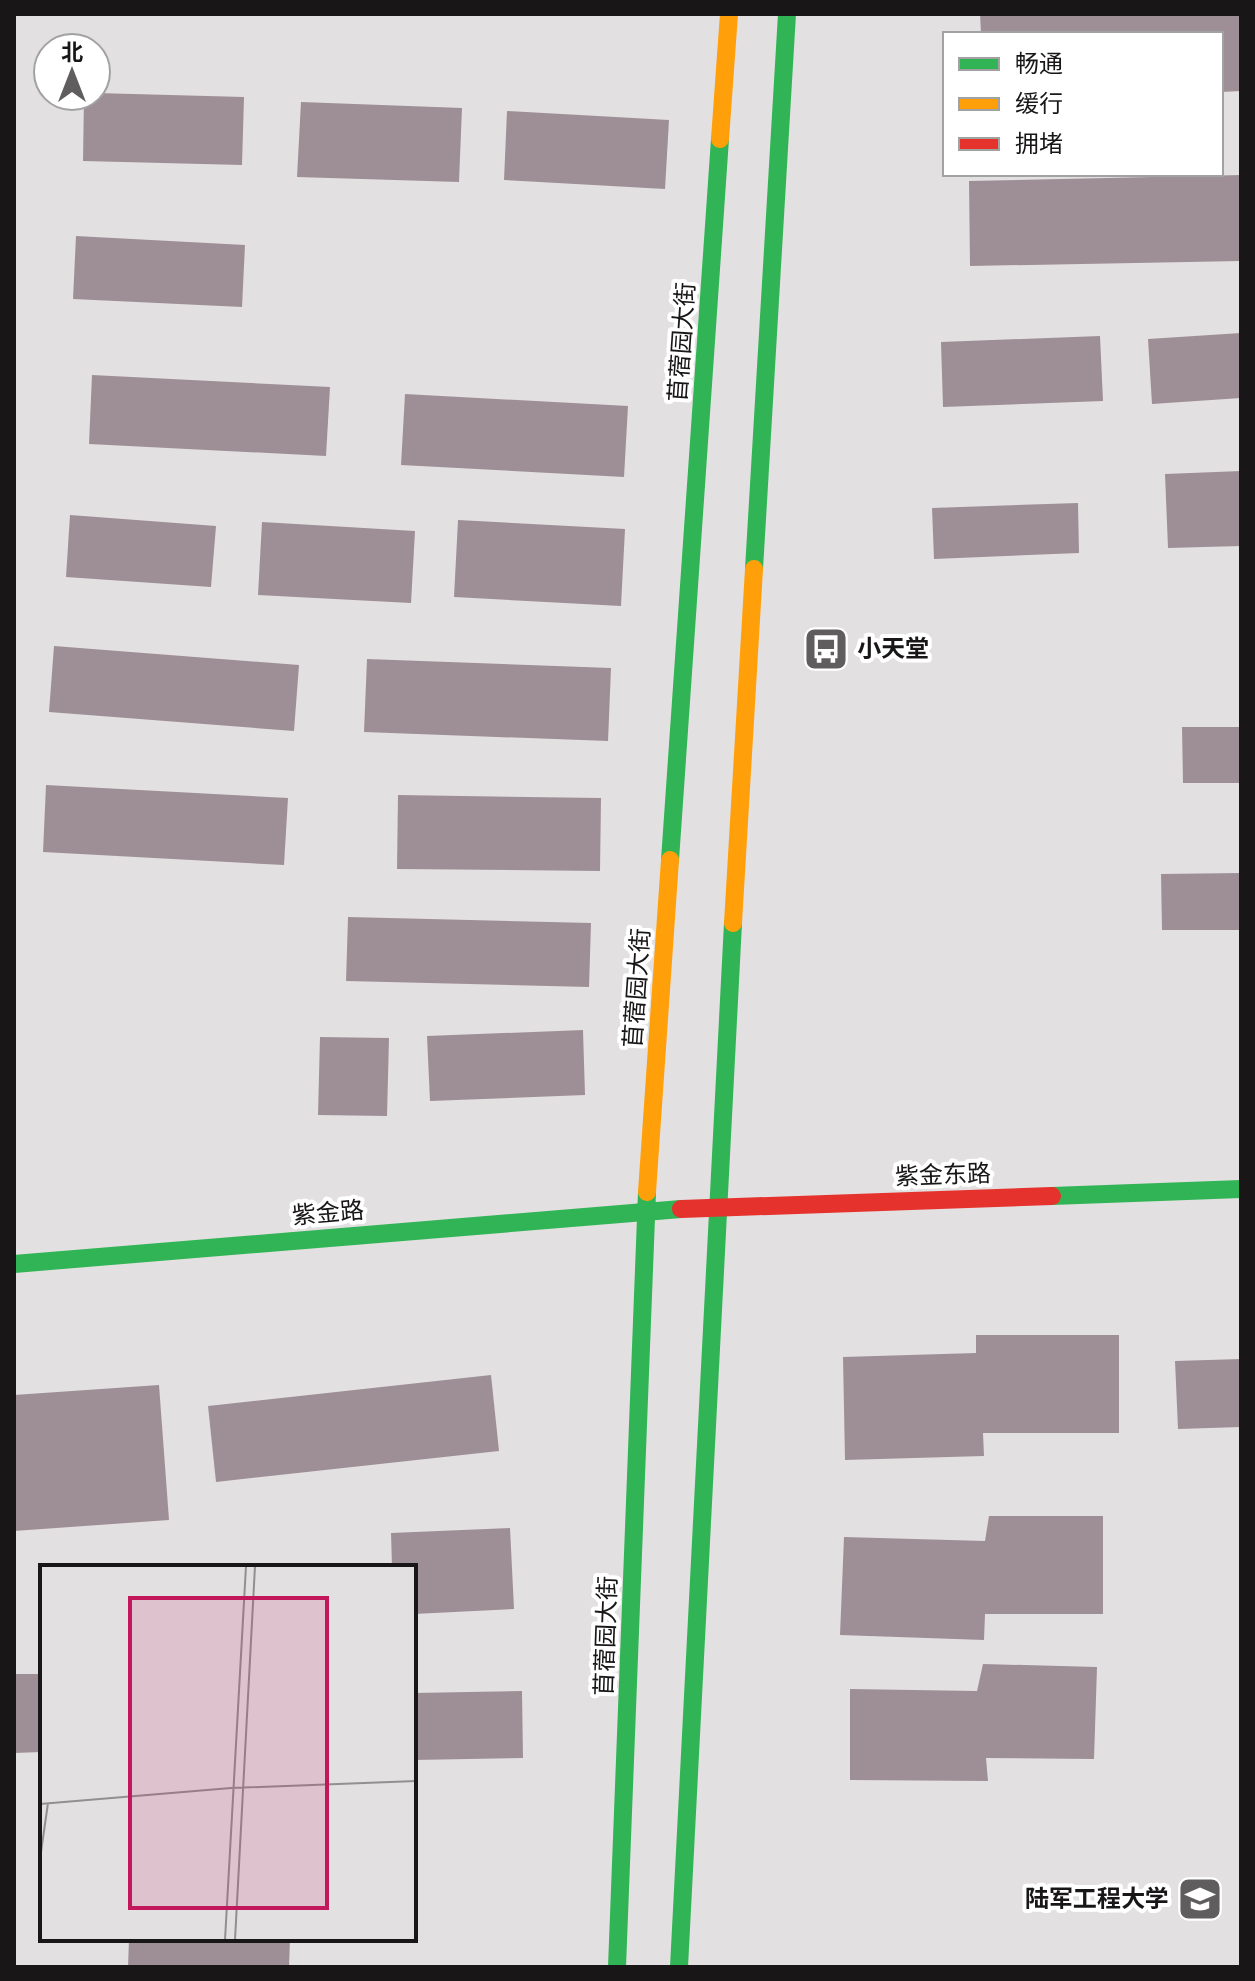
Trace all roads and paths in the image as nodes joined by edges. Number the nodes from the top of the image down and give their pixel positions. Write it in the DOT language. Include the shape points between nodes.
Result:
graph roads {
  1 [pos="729,14"];
  2 [pos="787,14"];
  3 [pos="1241,1189"];
  4 [pos="716,1207"];
  5 [pos="646,1210"];
  6 [pos="14,1264"];
  7 [pos="617,1967"];
  8 [pos="679,1967"];
  1 -- 5 [label="main road, 苜蓿园大街"];
  2 -- 4 [label="main road"];
  3 -- 4 [label="main road, 紫金东路"];
  4 -- 5 [label="main road, 紫金东路"];
  4 -- 8 [label="main road"];
  5 -- 6 [label="main road, 紫金路"];
  5 -- 7 [label="main road, 苜蓿园大街"];
}
